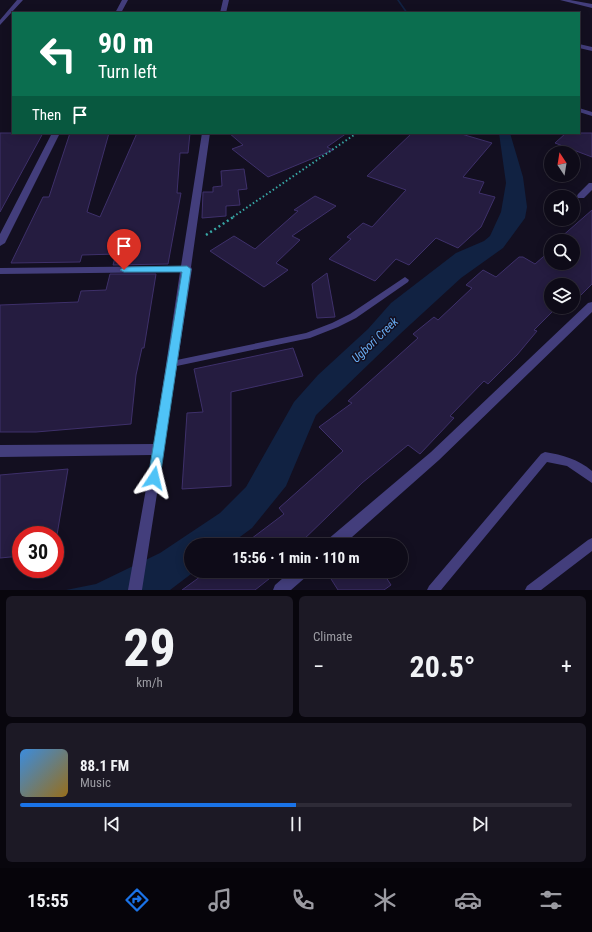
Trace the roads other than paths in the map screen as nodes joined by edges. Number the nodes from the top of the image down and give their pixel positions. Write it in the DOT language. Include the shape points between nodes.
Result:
graph roads {
  1 [pos="20,0"];
  2 [pos="125,0"];
  3 [pos="226,0"];
  4 [pos="563,0"];
  5 [pos="592,6"];
  6 [pos="119,12"];
  7 [pos="223,12"];
  8 [pos="0,23"];
  9 [pos="580,46"];
  10 [pos="592,49"];
  11 [pos="580,110"];
  12 [pos="592,114"];
  13 [pos="55,134"];
  14 [pos="206,134"];
  15 [pos="592,185"];
  16 [pos="581,196"];
  17 [pos="0,243"];
  18 [pos="187,269"];
  19 [pos="0,271"];
  20 [pos="405,280"];
  21 [pos="592,306"];
  22 [pos="172,364"];
  23 [pos="159,449"];
  24 [pos="0,451"];
  25 [pos="592,478"];
  26 [pos="340,538"];
  27 [pos="592,544"];
  28 [pos="294,578"];
  29 [pos="436,589"];
  30 [pos="135,590"];
  31 [pos="280,590"];
  32 [pos="531,590"];
  1 -- 8 [label="street"];
  2 -- 6 [label="street"];
  3 -- 7 [label="street"];
  4 -- 5 [label="street"];
  9 -- 10 [label="street"];
  11 -- 12 [label="street"];
  13 -- 17 [label="street"];
  14 -- 18 [label="street"];
  15 -- 16 [label="street"];
  18 -- 19 [label="street"];
  18 -- 22 [label="street"];
  20 -- 22 [label="lane" via="353,316 307,336"];
  21 -- 26 [label="street" via="435,456"];
  22 -- 23 [label="street"];
  23 -- 24 [label="street"];
  23 -- 30 [label="street"];
  25 -- 29 [label="lane" via="578,465 563,459 545,457"];
  27 -- 32 [label="lane"];
  28 -- 31 [label="street"];
}
